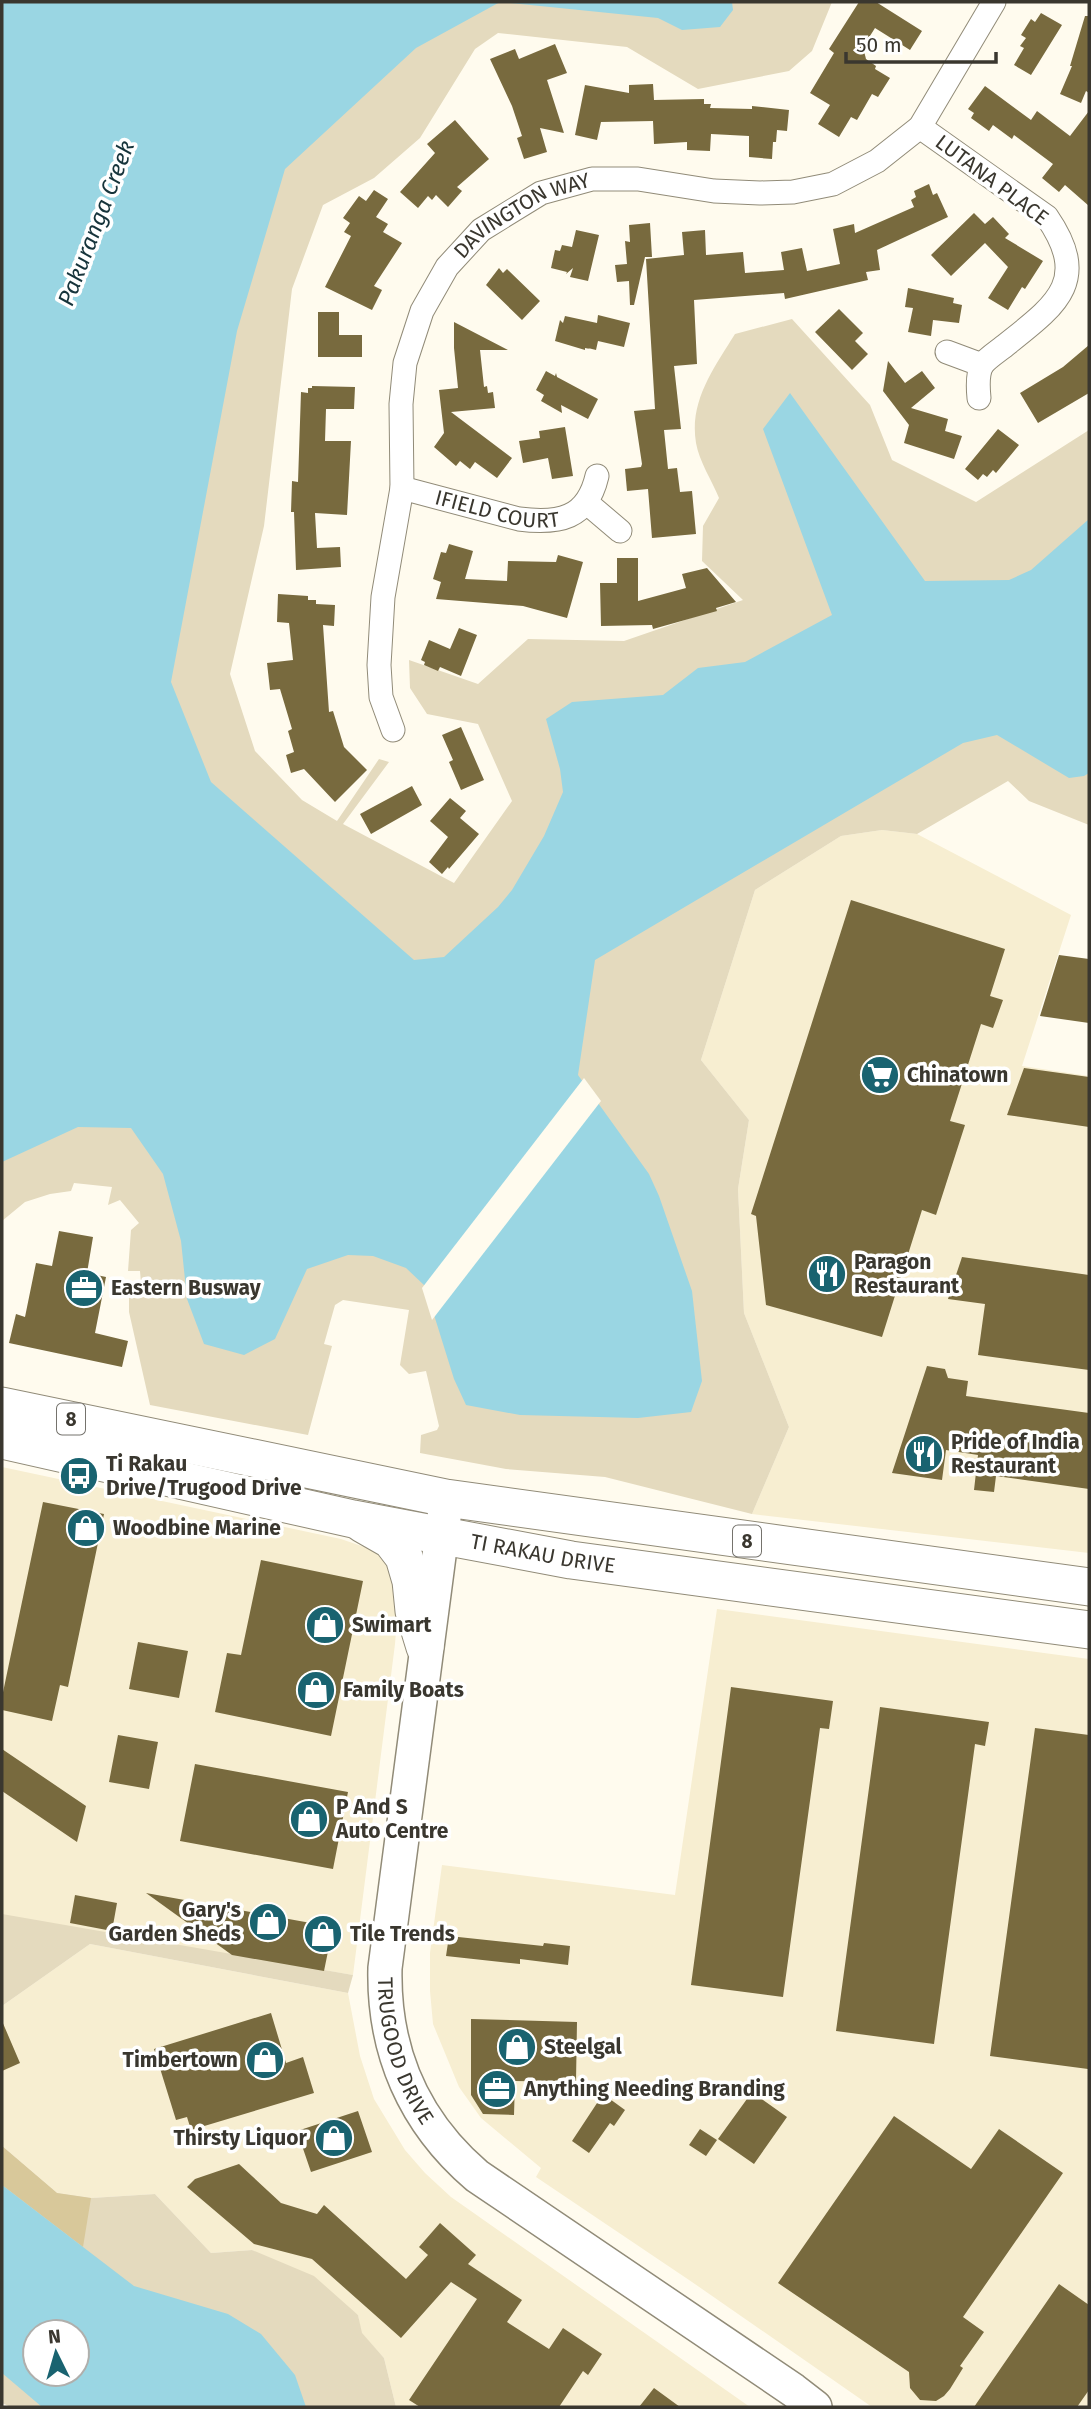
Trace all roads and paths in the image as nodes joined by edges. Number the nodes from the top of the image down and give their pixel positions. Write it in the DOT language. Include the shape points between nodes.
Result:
graph roads {
  1 [pos="994,2"];
  2 [pos="920,127"];
  3 [pos="947,352"];
  4 [pos="982,365"];
  5 [pos="979,398"];
  6 [pos="597,476"];
  7 [pos="402,488"];
  8 [pos="587,503"];
  9 [pos="620,531"];
  10 [pos="393,730"];
  11 [pos="2,1406"];
  12 [pos="2,1440"];
  13 [pos="446,1499"];
  14 [pos="353,1519"];
  15 [pos="441,1537"];
  16 [pos="1089,1587"];
  17 [pos="1089,1630"];
  18 [pos="425,1647"];
  19 [pos="815,2407"];
  1 -- 2 [label="street, DAVINGTON WAY"];
  2 -- 4 [label="street, LUTANA PLACE" via="1047,217 1067,249 1070,270 1054,306"];
  2 -- 7 [label="street, DAVINGTON WAY" via="877,162 833,184 760,193 638,179 592,179 541,192 481,230 447,267 428,300 405,363"];
  3 -- 4 [label="street"];
  4 -- 5 [label="street"];
  6 -- 8 [label="street, IFIELD COURT"];
  7 -- 8 [label="street, IFIELD COURT" via="537,521 569,516"];
  7 -- 10 [label="street, DAVINGTON WAY" via="383,597 379,665 381,697"];
  8 -- 9 [label="street, IFIELD COURT"];
  11 -- 13 [label="main road, TI RAKAU DRIVE / 8"];
  12 -- 14 [label="main road, TI RAKAU DRIVE / 8"];
  13 -- 15 [label="main road, TRUGOOD DRIVE"];
  13 -- 16 [label="main road, TI RAKAU DRIVE / 8"];
  14 -- 15 [label="main road, TI RAKAU DRIVE / 8"];
  14 -- 18 [label="main road" via="391,1540 404,1557"];
  15 -- 17 [label="main road, TI RAKAU DRIVE / 8" via="571,1560"];
  15 -- 18 [label="main road, TRUGOOD DRIVE"];
  18 -- 19 [label="main road, TRUGOOD DRIVE" via="384,1990 388,2026 406,2085 442,2140 477,2176"];
}
